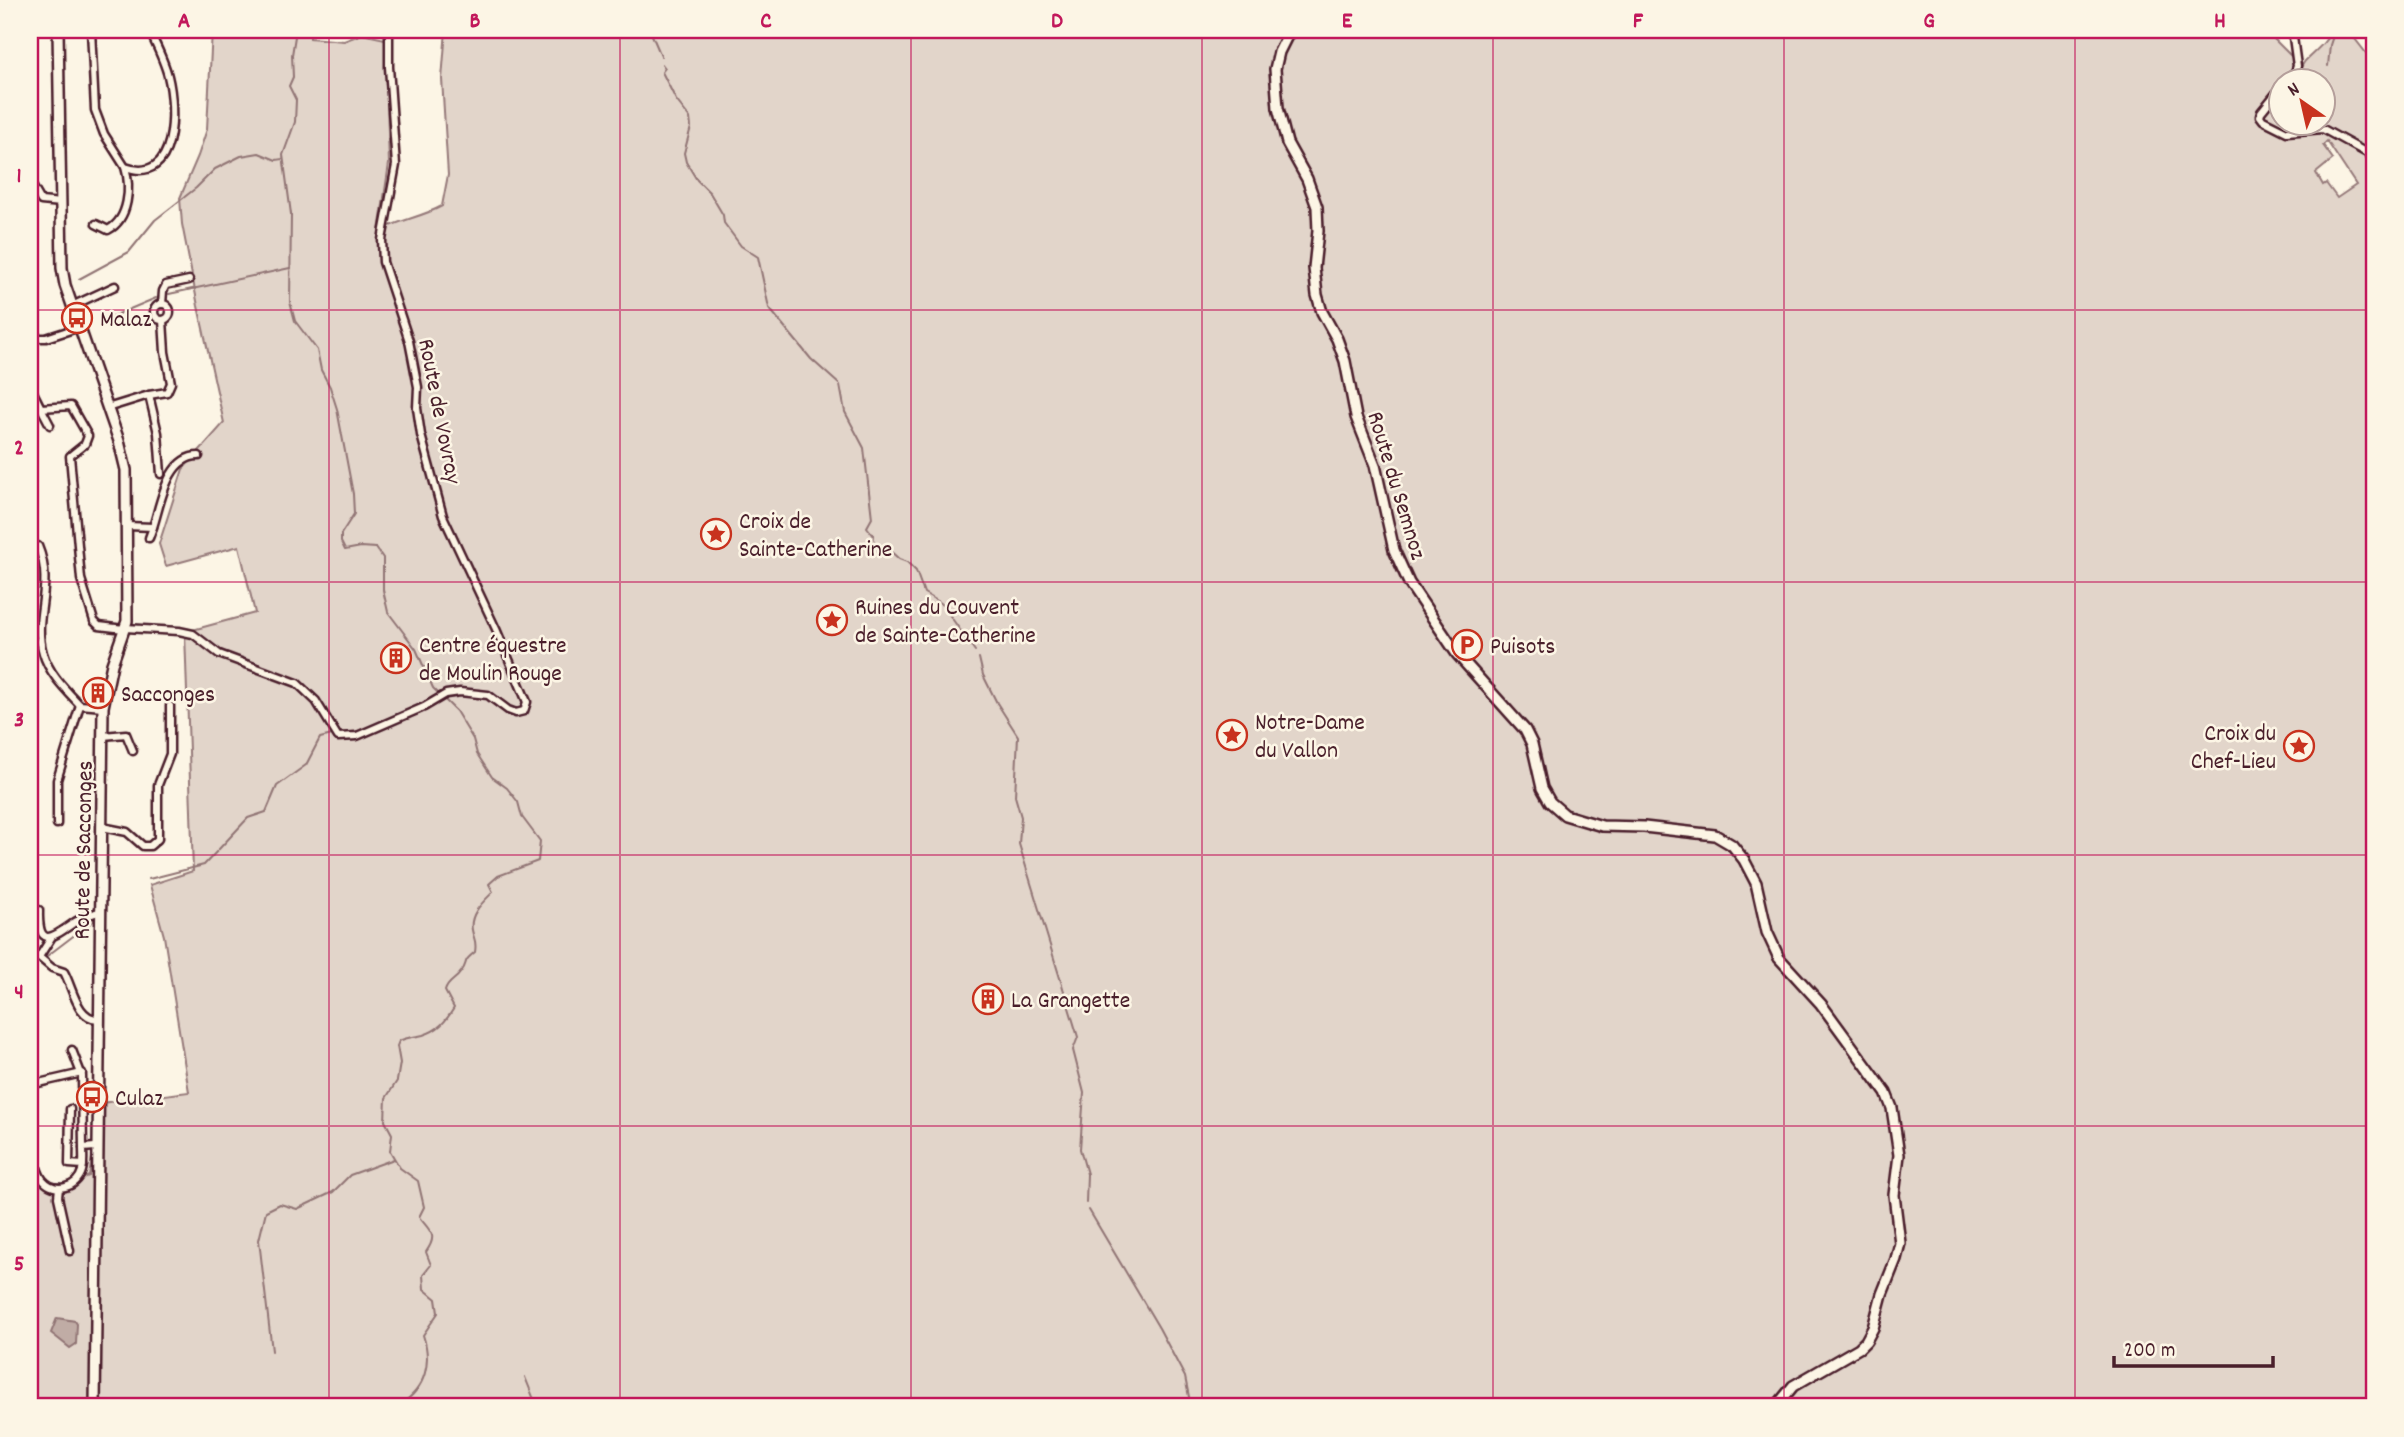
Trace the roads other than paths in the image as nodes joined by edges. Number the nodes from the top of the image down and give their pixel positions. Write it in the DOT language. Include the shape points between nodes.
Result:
graph roads {
  1 [pos="58,30"];
  2 [pos="91,30"];
  3 [pos="149,30"];
  4 [pos="389,30"];
  5 [pos="1290,30"];
  6 [pos="2292,30"];
  7 [pos="2297,66"];
  8 [pos="2268,101"];
  9 [pos="2268,123"];
  10 [pos="2335,136"];
  11 [pos="2374,158"];
  12 [pos="125,167"];
  13 [pos="30,182"];
  14 [pos="61,203"];
  15 [pos="96,224"];
  16 [pos="188,280"];
  17 [pos="116,286"];
  18 [pos="72,306"];
  19 [pos="80,327"];
  20 [pos="30,338"];
  21 [pos="30,386"];
  22 [pos="149,396"];
  23 [pos="41,408"];
  24 [pos="107,408"];
  25 [pos="50,425"];
  26 [pos="199,456"];
  27 [pos="161,474"];
  28 [pos="127,526"];
  29 [pos="153,527"];
  30 [pos="149,538"];
  31 [pos="38,546"];
  32 [pos="125,628"];
  33 [pos="80,705"];
  34 [pos="170,706"];
  35 [pos="103,707"];
  36 [pos="103,736"];
  37 [pos="132,751"];
  38 [pos="57,824"];
  39 [pos="103,827"];
  40 [pos="39,909"];
  41 [pos="101,911"];
  42 [pos="51,938"];
  43 [pos="39,957"];
  44 [pos="30,958"];
  45 [pos="99,1020"];
  46 [pos="72,1050"];
  47 [pos="82,1073"];
  48 [pos="30,1085"];
  49 [pos="70,1109"];
  50 [pos="30,1138"];
  51 [pos="94,1147"];
  52 [pos="83,1148"];
  53 [pos="83,1165"];
  54 [pos="59,1188"];
  55 [pos="70,1251"];
  56 [pos="95,1407"];
  57 [pos="1776,1407"];
  1 -- 14 [label="main road, Route de Sacconges"];
  2 -- 12 [label="street" via="95,110"];
  3 -- 12 [label="street" via="168,76 169,139 163,159 153,169"];
  4 -- 32 [label="street, Route de Vovray" via="396,165 382,240 383,262 416,374 417,408 433,485 526,707 516,713 488,695 474,692 443,696 356,736 338,737 316,701 297,683 219,654 193,634"];
  5 -- 57 [label="main road, Route du Semnoz" via="1275,69 1278,108 1287,143 1317,207 1317,295 1345,361 1356,417 1375,465 1401,567 1457,654 1525,730 1542,788 1557,808 1575,819 1602,826 1707,834 1726,840 1739,852 1756,883 1767,932 1779,958 1821,1004 1883,1087 1892,1108 1899,1155 1894,1195 1898,1252 1870,1335 1850,1355 1793,1386"];
  6 -- 7 [label="street"];
  8 -- 9 [label="street" via="2260,116"];
  10 -- 11 [label="street"];
  12 -- 15 [label="street" via="128,189 123,214 108,230"];
  13 -- 14 [label="street" via="41,201"];
  14 -- 18 [label="main road, Route de Sacconges" via="62,268"];
  16 -- 22 [label="street" via="166,285 163,291 162,304 170,311 163,320 171,383 167,392"];
  17 -- 18 [label="street"];
  18 -- 19 [label="main road, Route de Sacconges"];
  19 -- 20 [label="street"];
  19 -- 24 [label="main road, Route de Sacconges"];
  21 -- 23 [label="street"];
  22 -- 24 [label="street"];
  22 -- 27 [label="street"];
  23 -- 25 [label="street"];
  23 -- 32 [label="street" via="71,406 88,436 70,456 80,579 94,621 99,626"];
  24 -- 28 [label="main road, Route de Sacconges" via="126,470"];
  26 -- 29 [label="street" via="188,457 173,470"];
  28 -- 29 [label="street"];
  28 -- 32 [label="main road, Route de Sacconges"];
  29 -- 30 [label="street"];
  31 -- 33 [label="street" via="46,577 40,630 43,653 52,673"];
  32 -- 35 [label="main road, Route de Sacconges" via="111,664"];
  33 -- 35 [label="street"];
  33 -- 38 [label="street" via="57,780"];
  34 -- 39 [label="street" via="170,754 158,785 158,839 143,846 127,832"];
  35 -- 36 [label="main road, Route de Sacconges"];
  36 -- 37 [label="street" via="126,734"];
  36 -- 39 [label="main road, Route de Sacconges"];
  39 -- 41 [label="main road, Route de Sacconges"];
  40 -- 42 [label="street" via="40,929"];
  41 -- 42 [label="street"];
  41 -- 45 [label="main road, Route de Sacconges"];
  42 -- 43 [label="street"];
  43 -- 44 [label="street"];
  43 -- 45 [label="street" via="64,972 83,1013"];
  45 -- 56 [label="main road, Route de Sacconges"];
  46 -- 47 [label="street"];
  47 -- 48 [label="street"];
  47 -- 52 [label="street"];
  49 -- 53 [label="street" via="69,1164"];
  50 -- 54 [label="street" via="40,1176"];
  51 -- 52 [label="street"];
  52 -- 53 [label="street"];
  53 -- 54 [label="street" via="78,1181"];
  54 -- 55 [label="street"];
}
